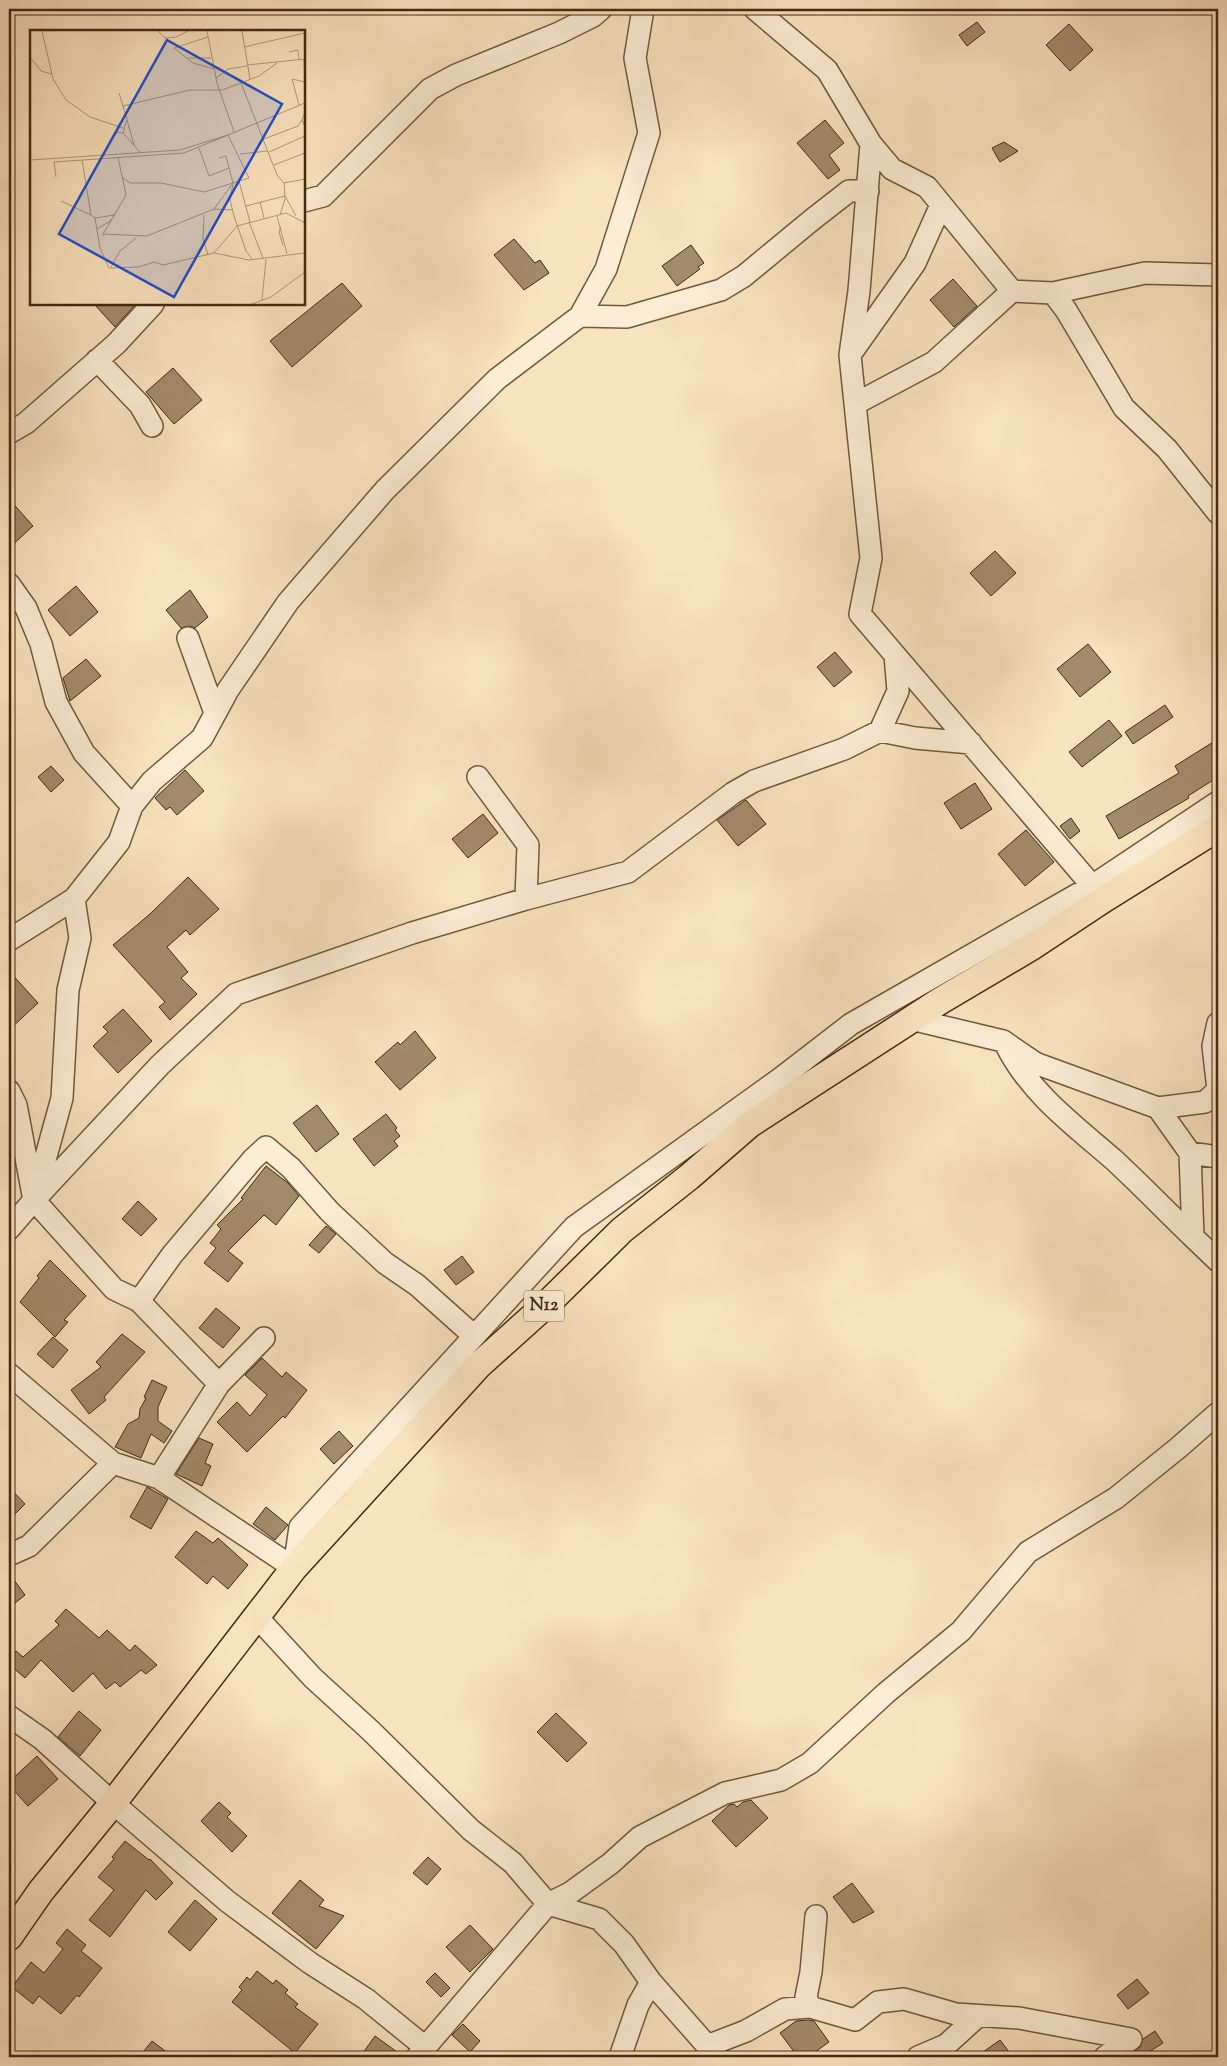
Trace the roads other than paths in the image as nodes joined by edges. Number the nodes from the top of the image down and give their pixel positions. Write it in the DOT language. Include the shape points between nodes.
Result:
graph roads {
  1 [pos="601,9"];
  2 [pos="643,9"];
  3 [pos="755,9"];
  4 [pos="871,144"];
  5 [pos="868,191"];
  6 [pos="305,201"];
  7 [pos="941,205"];
  8 [pos="1218,276"];
  9 [pos="1012,292"];
  10 [pos="1053,293"];
  11 [pos="152,305"];
  12 [pos="580,316"];
  13 [pos="850,355"];
  14 [pos="97,360"];
  15 [pos="855,404"];
  16 [pos="152,426"];
  17 [pos="9,434"];
  18 [pos="1218,513"];
  19 [pos="9,584"];
  20 [pos="188,638"];
  21 [pos="895,655"];
  22 [pos="216,713"];
  23 [pos="880,731"];
  24 [pos="971,743"];
  25 [pos="478,777"];
  26 [pos="1218,802"];
  27 [pos="132,806"];
  28 [pos="1218,828"];
  29 [pos="1098,892"];
  30 [pos="74,899"];
  31 [pos="526,899"];
  32 [pos="9,940"];
  33 [pos="911,1019"];
  34 [pos="1218,1023"];
  35 [pos="1003,1040"];
  36 [pos="9,1091"];
  37 [pos="1158,1108"];
  38 [pos="20,1124"];
  39 [pos="9,1149"];
  40 [pos="1190,1153"];
  41 [pos="1218,1157"];
  42 [pos="34,1200"];
  43 [pos="9,1229"];
  44 [pos="1193,1237"];
  45 [pos="1218,1261"];
  46 [pos="139,1301"];
  47 [pos="474,1336"];
  48 [pos="264,1338"];
  49 [pos="9,1374"];
  50 [pos="219,1384"];
  51 [pos="1218,1413"];
  52 [pos="113,1463"];
  53 [pos="159,1478"];
  54 [pos="9,1555"];
  55 [pos="294,1568"];
  56 [pos="258,1617"];
  57 [pos="9,1716"];
  58 [pos="113,1803"];
  59 [pos="548,1904"];
  60 [pos="816,1916"];
  61 [pos="9,1937"];
  62 [pos="651,1982"];
  63 [pos="810,2007"];
  64 [pos="978,2016"];
  65 [pos="421,2052"];
  66 [pos="712,2052"];
  67 [pos="620,2057"];
  68 [pos="918,2057"];
  69 [pos="1105,2057"];
  1 -- 6 [label="street" via="559,33 430,89 323,196"];
  2 -- 12 [label="street" via="635,58 649,133 606,269"];
  3 -- 4 [label="street" via="827,70"];
  4 -- 5 [label="street"];
  4 -- 7 [label="street" via="892,169 926,187"];
  5 -- 12 [label="street" via="849,191 744,276 721,290 627,317"];
  5 -- 13 [label="street"];
  7 -- 9 [label="street"];
  7 -- 13 [label="street" via="915,263"];
  8 -- 10 [label="street" via="1145,273"];
  9 -- 10 [label="street"];
  9 -- 15 [label="street" via="934,362"];
  10 -- 18 [label="street" via="1124,408 1167,449"];
  11 -- 14 [label="street"];
  12 -- 22 [label="street" via="497,379 385,490 288,602"];
  13 -- 15 [label="street"];
  14 -- 16 [label="street" via="140,405"];
  14 -- 17 [label="street" via="26,423"];
  15 -- 21 [label="street" via="871,558 860,614"];
  19 -- 27 [label="street" via="26,608 41,644 56,702 84,753"];
  20 -- 22 [label="street"];
  21 -- 23 [label="street" via="898,691"];
  21 -- 24 [label="street"];
  22 -- 27 [label="street" via="202,738 152,780"];
  23 -- 24 [label="street"];
  23 -- 31 [label="street" via="844,749 754,781 733,793 628,872"];
  24 -- 29 [label="street"];
  25 -- 31 [label="street" via="528,845"];
  26 -- 29 [label="street"];
  27 -- 30 [label="street" via="120,842"];
  28 -- 29 [label="main road, N12"];
  29 -- 33 [label="main road, N12" via="1033,946"];
  29 -- 47 [label="street" via="851,1024 574,1227"];
  30 -- 32 [label="street"];
  30 -- 42 [label="street" via="80,938 68,990 62,1098"];
  31 -- 42 [label="street" via="412,933 236,994 160,1065"];
  33 -- 35 [label="street"];
  33 -- 55 [label="main road, N12" via="750,1124 622,1230 479,1365"];
  34 -- 37 [label="street" via="1213,1046 1218,1090 1205,1102"];
  35 -- 37 [label="street" via="1035,1063"];
  35 -- 44 [label="street" via="1015,1063 1040,1094"];
  36 -- 38 [label="street"];
  37 -- 40 [label="street"];
  38 -- 39 [label="street"];
  38 -- 42 [label="street"];
  40 -- 41 [label="street"];
  40 -- 44 [label="street"];
  42 -- 43 [label="street"];
  42 -- 46 [label="street" via="114,1289"];
  44 -- 45 [label="street"];
  46 -- 47 [label="street" via="172,1255 253,1158 266,1147 385,1263 417,1285"];
  46 -- 50 [label="street"];
  47 -- 55 [label="street" via="300,1527"];
  48 -- 50 [label="street"];
  49 -- 52 [label="street"];
  50 -- 53 [label="street"];
  51 -- 59 [label="street" via="1116,1498 1028,1552 961,1631 886,1693 810,1763 781,1780 726,1793 640,1836 602,1870"];
  52 -- 53 [label="street"];
  52 -- 54 [label="street" via="29,1546"];
  53 -- 55 [label="street"];
  55 -- 56 [label="main road, N12"];
  56 -- 58 [label="main road, N12"];
  56 -- 59 [label="street" via="313,1678 471,1830 513,1863"];
  57 -- 58 [label="street" via="42,1739"];
  58 -- 61 [label="main road, N12" via="41,1891"];
  58 -- 65 [label="street" via="227,1902 310,1963 366,1999"];
  59 -- 62 [label="street" via="599,1919 624,1944"];
  59 -- 65 [label="street"];
  60 -- 63 [label="street" via="806,1997"];
  62 -- 66 [label="street"];
  62 -- 67 [label="street" via="638,2005"];
  63 -- 64 [label="street" via="855,2020 878,2002 904,1999 956,2014"];
  63 -- 66 [label="street" via="785,2009"];
  64 -- 68 [label="street" via="946,2045"];
  64 -- 69 [label="street" via="1020,2018 1131,2039"];
}
